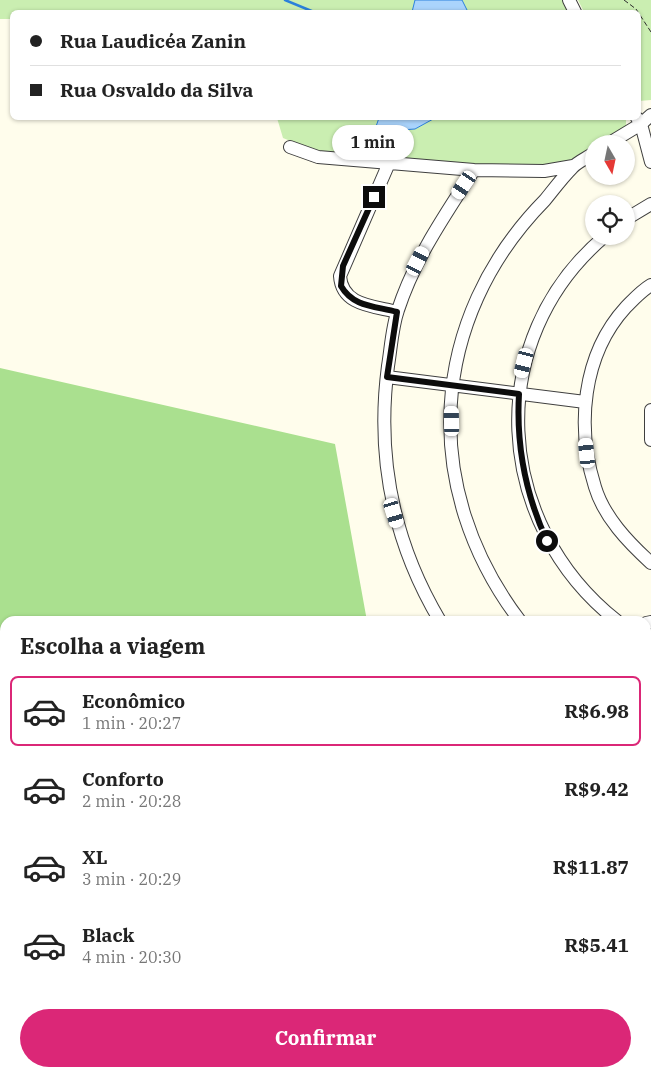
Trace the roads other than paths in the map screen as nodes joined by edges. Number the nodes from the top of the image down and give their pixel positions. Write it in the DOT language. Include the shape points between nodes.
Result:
graph roads {
  1 [pos="651,115"];
  2 [pos="639,121"];
  3 [pos="620,135"];
  4 [pos="290,147"];
  5 [pos="585,159"];
  6 [pos="651,162"];
  7 [pos="389,163"];
  8 [pos="573,166"];
  9 [pos="474,170"];
  10 [pos="544,171"];
  11 [pos="548,196"];
  12 [pos="651,204"];
  13 [pos="635,214"];
  14 [pos="594,245"];
  15 [pos="651,285"];
  16 [pos="397,312"];
  17 [pos="387,377"];
  18 [pos="453,385"];
  19 [pos="519,394"];
  20 [pos="586,402"];
  21 [pos="651,410"];
  22 [pos="651,440"];
  23 [pos="651,563"];
  24 [pos="437,616"];
  25 [pos="516,616"];
  26 [pos="611,616"];
  1 -- 2 [label="street"];
  2 -- 3 [label="street"];
  2 -- 6 [label="street"];
  4 -- 7 [label="street" via="318,157"];
  5 -- 8 [label="street"];
  7 -- 9 [label="street"];
  7 -- 16 [label="street" via="340,276 341,286 350,299"];
  8 -- 10 [label="street"];
  8 -- 11 [label="street"];
  9 -- 10 [label="street"];
  9 -- 16 [label="street" via="433,233 411,275"];
  10 -- 11 [label="street"];
  11 -- 18 [label="street" via="507,242 488,274 468,316 456,357"];
  12 -- 13 [label="street"];
  14 -- 19 [label="street" via="566,276 547,307 529,346"];
  15 -- 20 [label="street" via="641,290 614,320 597,354"];
  16 -- 17 [label="street"];
  17 -- 18 [label="street"];
  17 -- 24 [label="street" via="385,434 394,513 420,588"];
  18 -- 19 [label="street"];
  18 -- 25 [label="street" via="454,464 462,506 485,567"];
  19 -- 20 [label="street"];
  19 -- 26 [label="street" via="520,453 535,514 564,568 584,592"];
  20 -- 23 [label="street" via="587,453 595,488 631,545"];
  21 -- 22 [label="street"];
}
